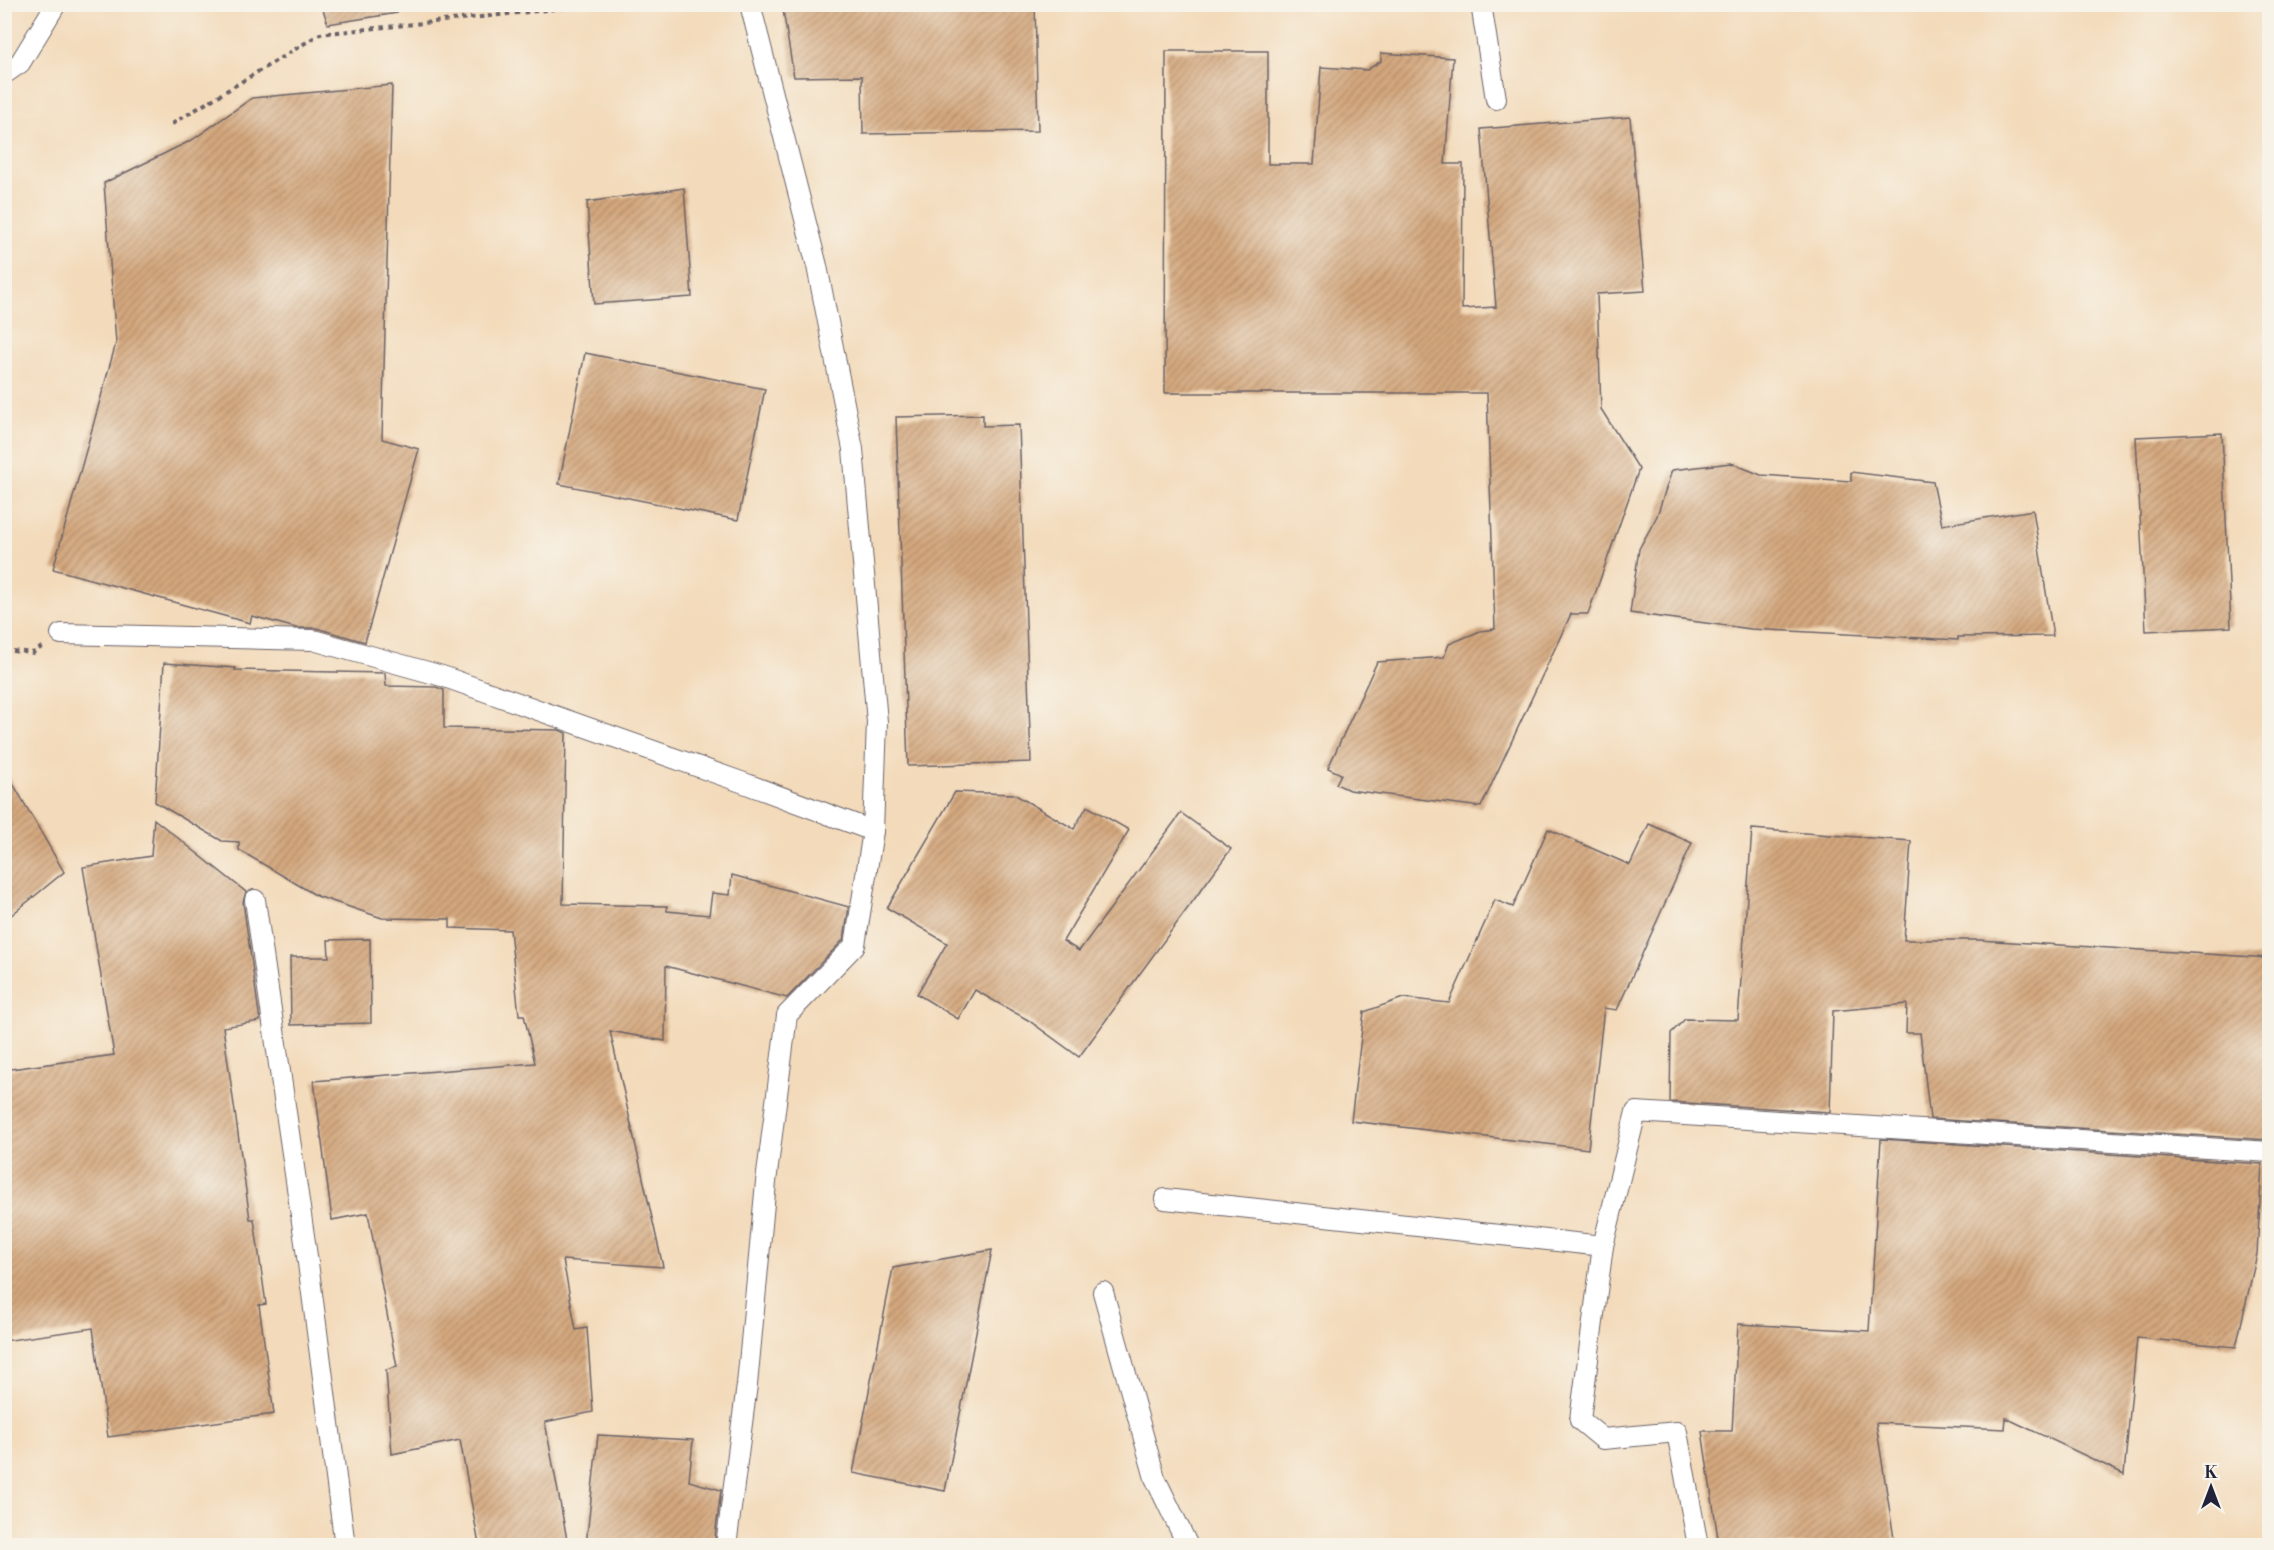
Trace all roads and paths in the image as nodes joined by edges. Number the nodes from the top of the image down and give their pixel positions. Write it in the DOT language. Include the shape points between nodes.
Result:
graph roads {
  1 [pos="56,4"];
  2 [pos="603,4"];
  3 [pos="750,4"];
  4 [pos="1480,4"];
  5 [pos="4,74"];
  6 [pos="1496,99"];
  7 [pos="172,124"];
  8 [pos="61,634"];
  9 [pos="4,650"];
  10 [pos="873,831"];
  11 [pos="255,900"];
  12 [pos="2270,1152"];
  13 [pos="1165,1199"];
  14 [pos="1603,1246"];
  15 [pos="1103,1292"];
  16 [pos="345,1545"];
  17 [pos="726,1545"];
  18 [pos="1188,1545"];
  19 [pos="1698,1545"];
  1 -- 5 [label="street" via="20,63"];
  2 -- 7 [label="path" via="320,34"];
  3 -- 10 [label="street" via="817,266 852,449 877,722"];
  4 -- 6 [label="street"];
  8 -- 9 [label="path" via="33,653"];
  8 -- 10 [label="street" via="313,640 442,676"];
  10 -- 17 [label="street" via="855,945 787,1016"];
  11 -- 16 [label="street"];
  12 -- 14 [label="street" via="1636,1112"];
  13 -- 14 [label="street"];
  14 -- 19 [label="street" via="1580,1420 1603,1439 1677,1432"];
  15 -- 18 [label="street" via="1155,1478"];
}
